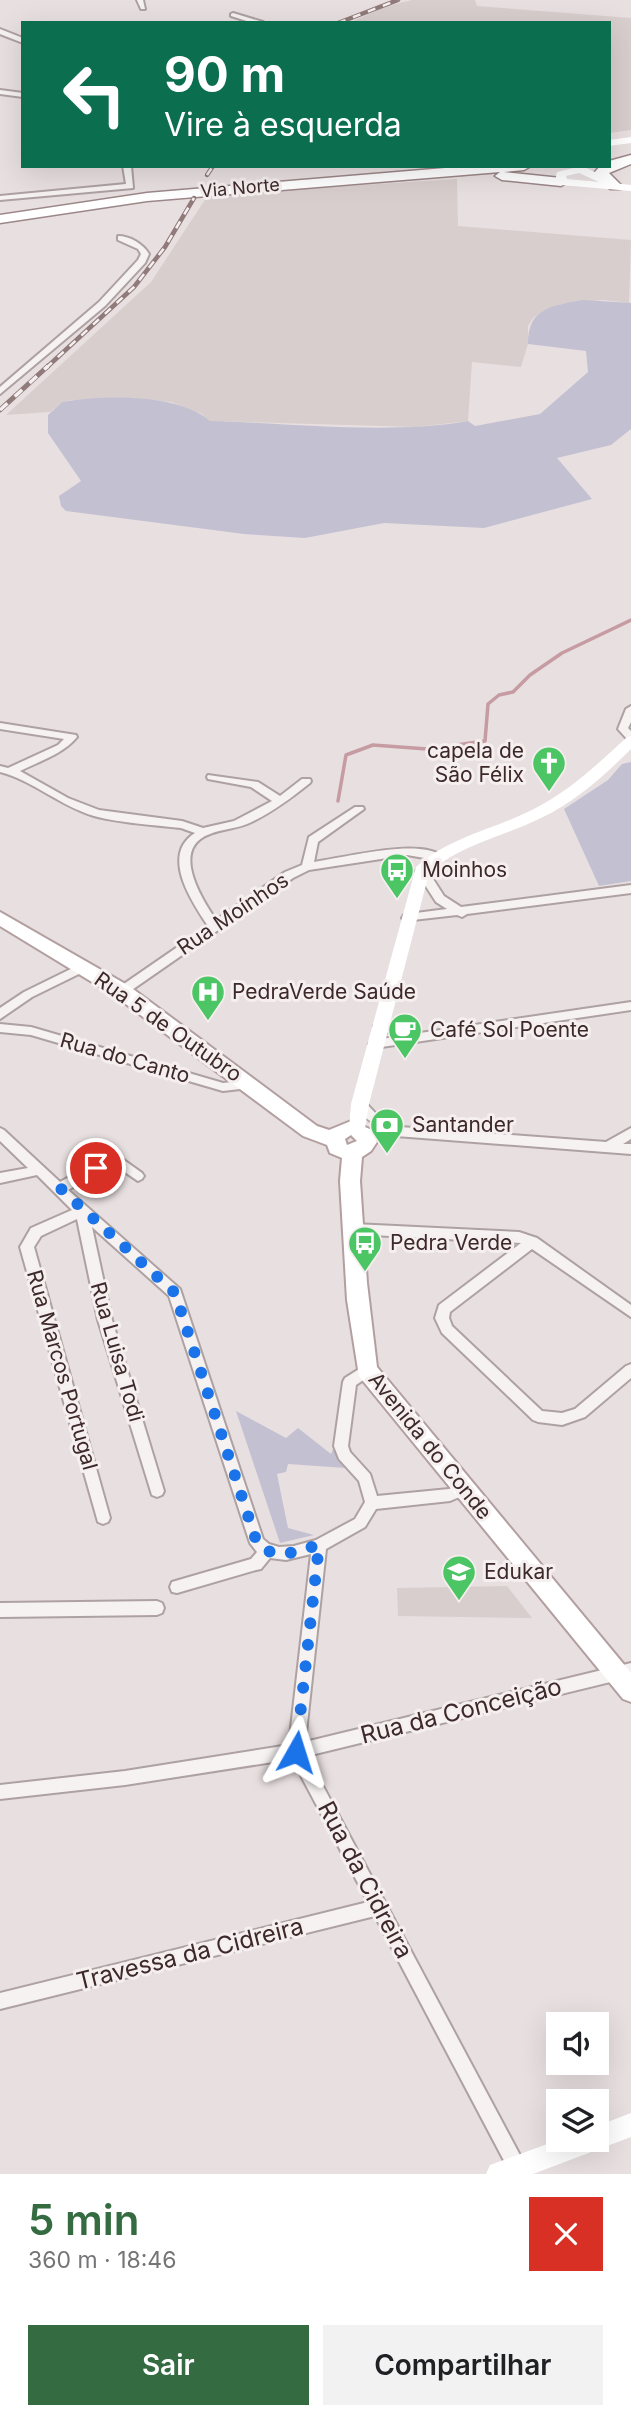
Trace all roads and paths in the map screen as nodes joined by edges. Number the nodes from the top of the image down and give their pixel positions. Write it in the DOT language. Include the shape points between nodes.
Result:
graph roads {
  1 [pos="140,0"];
  2 [pos="143,8"];
  3 [pos="233,15"];
  4 [pos="254,21"];
  5 [pos="0,31"];
  6 [pos="21,40"];
  7 [pos="0,92"];
  8 [pos="21,95"];
  9 [pos="631,140"];
  10 [pos="611,143"];
  11 [pos="631,146"];
  12 [pos="611,149"];
  13 [pos="611,157"];
  14 [pos="631,157"];
  15 [pos="611,165"];
  16 [pos="127,168"];
  17 [pos="386,168"];
  18 [pos="432,168"];
  19 [pos="499,168"];
  20 [pos="606,168"];
  21 [pos="336,174"];
  22 [pos="363,179"];
  23 [pos="561,182"];
  24 [pos="611,184"];
  25 [pos="631,188"];
  26 [pos="0,198"];
  27 [pos="0,213"];
  28 [pos="0,219"];
  29 [pos="121,238"];
  30 [pos="0,391"];
  31 [pos="631,709"];
  32 [pos="0,726"];
  33 [pos="631,739"];
  34 [pos="3,772"];
  35 [pos="212,777"];
  36 [pos="306,781"];
  37 [pos="280,801"];
  38 [pos="359,810"];
  39 [pos="203,832"];
  40 [pos="436,856"];
  41 [pos="307,867"];
  42 [pos="422,871"];
  43 [pos="631,889"];
  44 [pos="462,913"];
  45 [pos="0,918"];
  46 [pos="408,918"];
  47 [pos="214,926"];
  48 [pos="83,967"];
  49 [pos="122,991"];
  50 [pos="631,1006"];
  51 [pos="0,1015"];
  52 [pos="380,1026"];
  53 [pos="0,1028"];
  54 [pos="420,1037"];
  55 [pos="376,1044"];
  56 [pos="249,1084"];
  57 [pos="360,1104"];
  58 [pos="396,1131"];
  59 [pos="0,1133"];
  60 [pos="631,1133"];
  61 [pos="358,1139"];
  62 [pos="611,1145"];
  63 [pos="97,1146"];
  64 [pos="631,1149"];
  65 [pos="114,1158"];
  66 [pos="40,1170"];
  67 [pos="138,1176"];
  68 [pos="0,1178"];
  69 [pos="60,1188"];
  70 [pos="82,1211"];
  71 [pos="354,1229"];
  72 [pos="532,1242"];
  73 [pos="631,1312"];
  74 [pos="367,1370"];
  75 [pos="631,1370"];
  76 [pos="464,1489"];
  77 [pos="157,1490"];
  78 [pos="372,1503"];
  79 [pos="103,1518"];
  80 [pos="319,1545"];
  81 [pos="266,1552"];
  82 [pos="177,1587"];
  83 [pos="157,1608"];
  84 [pos="0,1610"];
  85 [pos="623,1672"];
  86 [pos="631,1691"];
  87 [pos="296,1752"];
  88 [pos="0,1792"];
  89 [pos="379,1907"];
  90 [pos="0,2001"];
  91 [pos="631,2125"];
  92 [pos="609,2133"];
  93 [pos="562,2152"];
  94 [pos="512,2172"];
  1 -- 2 [label="street"];
  3 -- 4 [label="street"];
  5 -- 6 [label="street"];
  7 -- 8 [label="street"];
  9 -- 10 [label="street"];
  11 -- 12 [label="highway"];
  13 -- 14 [label="highway"];
  14 -- 15 [label="highway"];
  16 -- 26 [label="street" via="130,186"];
  17 -- 21 [label="highway"];
  18 -- 21 [label="highway, Via Norte"];
  19 -- 22 [label="highway, Via Norte"];
  20 -- 24 [label="highway" via="601,173"];
  21 -- 27 [label="highway, Via Norte" via="101,195"];
  22 -- 23 [label="highway" via="471,175"];
  22 -- 28 [label="highway, Via Norte" via="147,197"];
  23 -- 24 [label="street"];
  24 -- 25 [label="street"];
  29 -- 30 [label="street" via="141,247 142,261 102,304"];
  31 -- 33 [label="street" via="623,729"];
  32 -- 34 [label="street" via="72,737 62,747"];
  33 -- 40 [label="street" via="583,787 538,814 453,845"];
  34 -- 39 [label="street" via="20,774 97,813"];
  35 -- 37 [label="street" via="254,784"];
  36 -- 37 [label="street"];
  37 -- 39 [label="street" via="259,815"];
  38 -- 41 [label="street" via="313,840"];
  39 -- 47 [label="street" via="188,845 185,873"];
  40 -- 41 [label="street, Rua Moínhos" via="407,851"];
  40 -- 42 [label="street"];
  41 -- 47 [label="street, Rua Moínhos"];
  42 -- 44 [label="street" via="440,899"];
  42 -- 46 [label="street"];
  43 -- 44 [label="street"];
  44 -- 46 [label="street"];
  45 -- 48 [label="main road, Rua 5 de Outubro"];
  46 -- 52 [label="street"];
  47 -- 49 [label="street, Rua Moínhos"];
  48 -- 49 [label="main road, Rua 5 de Outubro"];
  48 -- 51 [label="street" via="57,984 10,1003"];
  49 -- 56 [label="main road, Rua 5 de Outubro"];
  50 -- 54 [label="street"];
  52 -- 54 [label="street"];
  52 -- 55 [label="street"];
  53 -- 56 [label="street, Rua do Canto" via="31,1031 223,1087"];
  54 -- 55 [label="street"];
  55 -- 57 [label="street"];
  56 -- 61 [label="main road, Rua 5 de Outubro" via="310,1131 334,1140 342,1151"];
  57 -- 58 [label="street" via="374,1119"];
  57 -- 61 [label="street"];
  58 -- 61 [label="street"];
  58 -- 62 [label="street"];
  59 -- 66 [label="street"];
  60 -- 62 [label="street"];
  61 -- 71 [label="main road, Avenida do Conde" via="350,1167"];
  62 -- 64 [label="street"];
  63 -- 65 [label="street"];
  65 -- 67 [label="street"];
  65 -- 69 [label="street"];
  66 -- 68 [label="street"];
  66 -- 69 [label="street"];
  69 -- 70 [label="street"];
  70 -- 77 [label="street, Rua Luisa Todi" via="105,1320"];
  70 -- 79 [label="street, Rua Marcos Portugal" via="36,1232 27,1247"];
  70 -- 81 [label="street" via="175,1293 257,1543"];
  71 -- 72 [label="street" via="519,1237"];
  71 -- 74 [label="main road, Avenida do Conde" via="360,1335"];
  72 -- 73 [label="street"];
  72 -- 75 [label="street" via="444,1309 447,1328 538,1416 562,1419 580,1413"];
  74 -- 76 [label="main road, Avenida do Conde"];
  74 -- 78 [label="street" via="351,1378 341,1446 365,1478"];
  76 -- 78 [label="street" via="450,1496"];
  76 -- 85 [label="main road, Avenida do Conde"];
  78 -- 80 [label="street" via="360,1523"];
  80 -- 81 [label="street" via="277,1556"];
  80 -- 87 [label="street"];
  81 -- 82 [label="street" via="257,1564"];
  83 -- 84 [label="street"];
  85 -- 86 [label="main road, Avenida do Conde"];
  85 -- 87 [label="street, Rua da Conceição"];
  87 -- 88 [label="street, Rua da Conceição"];
  87 -- 89 [label="street, Rua da Cidreira"];
  89 -- 90 [label="street, Travessa da Cidreira"];
  89 -- 94 [label="street, Rua da Cidreira"];
  91 -- 92 [label="street"];
  93 -- 94 [label="street"];
}
